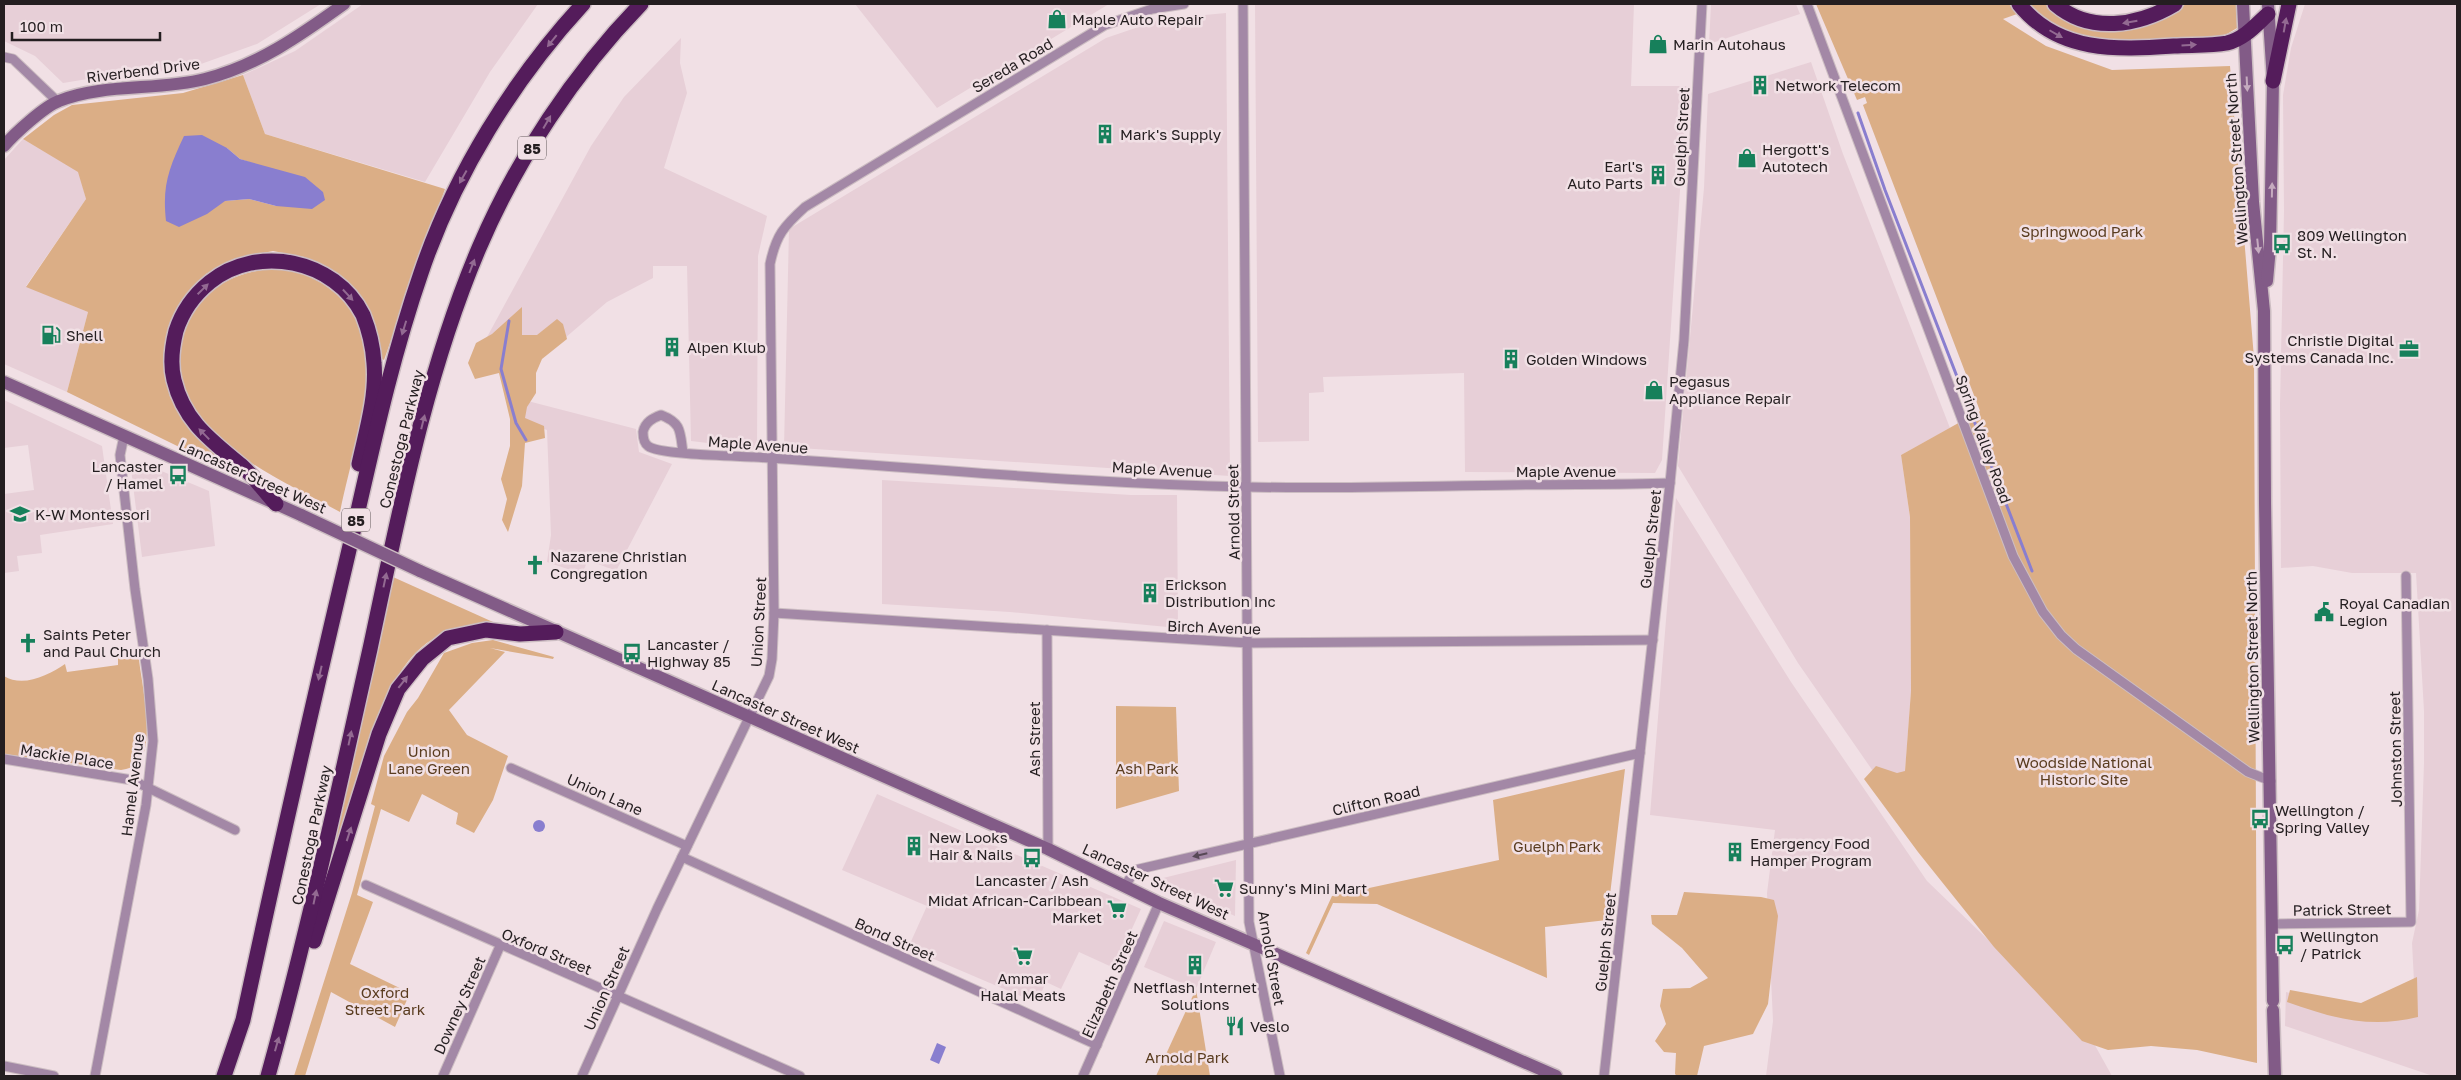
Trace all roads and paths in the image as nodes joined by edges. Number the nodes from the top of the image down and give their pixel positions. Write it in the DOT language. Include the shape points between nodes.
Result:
graph roads {
  1 [pos="344,4"];
  2 [pos="583,4"];
  3 [pos="641,4"];
  4 [pos="1184,4"];
  5 [pos="1243,4"];
  6 [pos="1702,4"];
  7 [pos="1807,4"];
  8 [pos="2019,4"];
  9 [pos="2055,4"];
  10 [pos="2174,4"];
  11 [pos="2243,4"];
  12 [pos="2289,4"];
  13 [pos="2268,9"];
  14 [pos="2244,35"];
  15 [pos="4,56"];
  16 [pos="2273,81"];
  17 [pos="57,101"];
  18 [pos="4,146"];
  19 [pos="863,172"];
  20 [pos="2264,311"];
  21 [pos="4,382"];
  22 [pos="124,436"];
  23 [pos="682,453"];
  24 [pos="773,458"];
  25 [pos="1670,483"];
  26 [pos="1246,487"];
  27 [pos="276,504"];
  28 [pos="2406,576"];
  29 [pos="774,613"];
  30 [pos="1047,630"];
  31 [pos="556,632"];
  32 [pos="1653,640"];
  33 [pos="1248,643"];
  34 [pos="326,647"];
  35 [pos="749,718"];
  36 [pos="1640,752"];
  37 [pos="4,760"];
  38 [pos="511,768"];
  39 [pos="2271,781"];
  40 [pos="148,787"];
  41 [pos="235,830"];
  42 [pos="1248,844"];
  43 [pos="687,846"];
  44 [pos="1048,849"];
  45 [pos="682,857"];
  46 [pos="366,885"];
  47 [pos="1125,886"];
  48 [pos="1159,902"];
  49 [pos="2411,922"];
  50 [pos="2273,924"];
  51 [pos="1254,943"];
  52 [pos="500,946"];
  53 [pos="618,996"];
  54 [pos="286,1012"];
  55 [pos="1097,1045"];
  56 [pos="4,1066"];
  57 [pos="54,1076"];
  58 [pos="96,1076"];
  59 [pos="224,1076"];
  60 [pos="268,1076"];
  61 [pos="443,1076"];
  62 [pos="582,1076"];
  63 [pos="800,1076"];
  64 [pos="1083,1076"];
  65 [pos="1280,1076"];
  66 [pos="1556,1076"];
  67 [pos="1604,1076"];
  68 [pos="2275,1076"];
  1 -- 17 [label="main road, Riverbend Drive" via="273,51 238,68 188,83 84,94"];
  2 -- 34 [label="highway, Conestoga Parkway / 85, one-way" via="528,71 488,131 449,203 421,272 393,362"];
  54 -- 3 [label="highway, Conestoga Parkway / 85, one-way" via="313,907 392,547 433,379 455,311 480,246 516,174 556,106 609,37"];
  4 -- 19 [label="street, Sereda Road" via="1152,9 1105,25"];
  5 -- 26 [label="street, Arnold Street"];
  6 -- 25 [label="street, Guelph Street" via="1685,329"];
  7 -- 39 [label="street, Spring Valley Road" via="2013,556 2043,612 2061,635 2097,664 2248,772"];
  8 -- 14 [label="highway, one-way" via="2028,15 2059,37 2089,46 2123,49 2228,42"];
  10 -- 9 [label="highway, one-way" via="2156,15 2113,24 2075,17"];
  11 -- 14 [label="main road, Wellington Street North"];
  16 -- 12 [label="highway, one-way"];
  13 -- 14 [label="highway"];
  13 -- 16 [label="main road, Wellington Street North"];
  14 -- 20 [label="main road, Wellington Street North, one-way" via="2253,202"];
  15 -- 17 [label="street" via="13,60"];
  20 -- 16 [label="main road, Wellington Street North, one-way" via="2270,247"];
  17 -- 18 [label="main road"];
  19 -- 24 [label="street, Union Street" via="805,207 784,226 774,244 770,264"];
  20 -- 39 [label="main road, Wellington Street North"];
  21 -- 22 [label="main road, Lancaster Street West"];
  22 -- 27 [label="main road, Lancaster Street West"];
  22 -- 40 [label="street, Hamel Avenue" via="120,454 153,741"];
  23 -- 23 [label="street, Maple Avenue" via="680,429 674,420 661,415 650,419 643,428 643,438 648,446"];
  23 -- 24 [label="street, Maple Avenue"];
  24 -- 26 [label="street, Maple Avenue"];
  24 -- 29 [label="street, Union Street"];
  25 -- 26 [label="street, Maple Avenue"];
  25 -- 32 [label="street, Guelph Street"];
  26 -- 33 [label="street, Arnold Street"];
  27 -- 31 [label="main road, Lancaster Street West, bridge"];
  27 -- 34 [label="highway, one-way" via="193,422 174,380 171,362 179,322 202,289 217,276 245,264 279,260 305,265 343,289 362,315 370,337 374,364 373,396 334,590"];
  28 -- 49 [label="street, Johnston Street"];
  29 -- 30 [label="street, Birch Avenue"];
  29 -- 35 [label="street, Union Street" via="769,676"];
  30 -- 33 [label="street, Birch Avenue"];
  30 -- 44 [label="street, Ash Street"];
  31 -- 35 [label="main road, Lancaster Street West"];
  54 -- 31 [label="highway, one-way" via="304,971 379,734 398,689 422,659 448,638 486,630 520,634"];
  32 -- 33 [label="street, Birch Avenue"];
  32 -- 36 [label="street, Guelph Street"];
  33 -- 42 [label="street, Arnold Street"];
  34 -- 59 [label="highway, Conestoga Parkway / 85, one-way" via="243,1020"];
  35 -- 43 [label="street, Union Street"];
  35 -- 44 [label="main road, Lancaster Street West"];
  36 -- 42 [label="street, Clifton Road"];
  36 -- 67 [label="street, Guelph Street"];
  37 -- 40 [label="street, Mackie Place" via="132,780"];
  38 -- 43 [label="street, Union Lane"];
  39 -- 50 [label="main road, Wellington Street North"];
  40 -- 41 [label="street, Mackie Place"];
  40 -- 58 [label="street, Hamel Avenue"];
  42 -- 47 [label="street, Clifton Road, one-way" via="1135,870"];
  42 -- 51 [label="street, Arnold Street" via="1249,922"];
  43 -- 45 [label="street, Union Street"];
  44 -- 47 [label="main road, Lancaster Street West"];
  45 -- 53 [label="street, Union Street"];
  45 -- 55 [label="street, Bond Street"];
  46 -- 52 [label="street, Oxford Street"];
  47 -- 48 [label="main road, Lancaster Street West"];
  48 -- 51 [label="main road, Lancaster Street West"];
  48 -- 55 [label="street, Elizabeth Street"];
  49 -- 50 [label="street, Patrick Street"];
  50 -- 68 [label="main road, Wellington Street North"];
  51 -- 65 [label="street, Arnold Street"];
  51 -- 66 [label="main road, Lancaster Street West"];
  52 -- 53 [label="street, Oxford Street"];
  52 -- 61 [label="street, Downey Street"];
  53 -- 62 [label="street, Union Street"];
  53 -- 63 [label="street, Oxford Street"];
  60 -- 54 [label="highway, Conestoga Parkway / 85, one-way"];
  55 -- 64 [label="street, Elizabeth Street"];
  56 -- 57 [label="street"];
}
